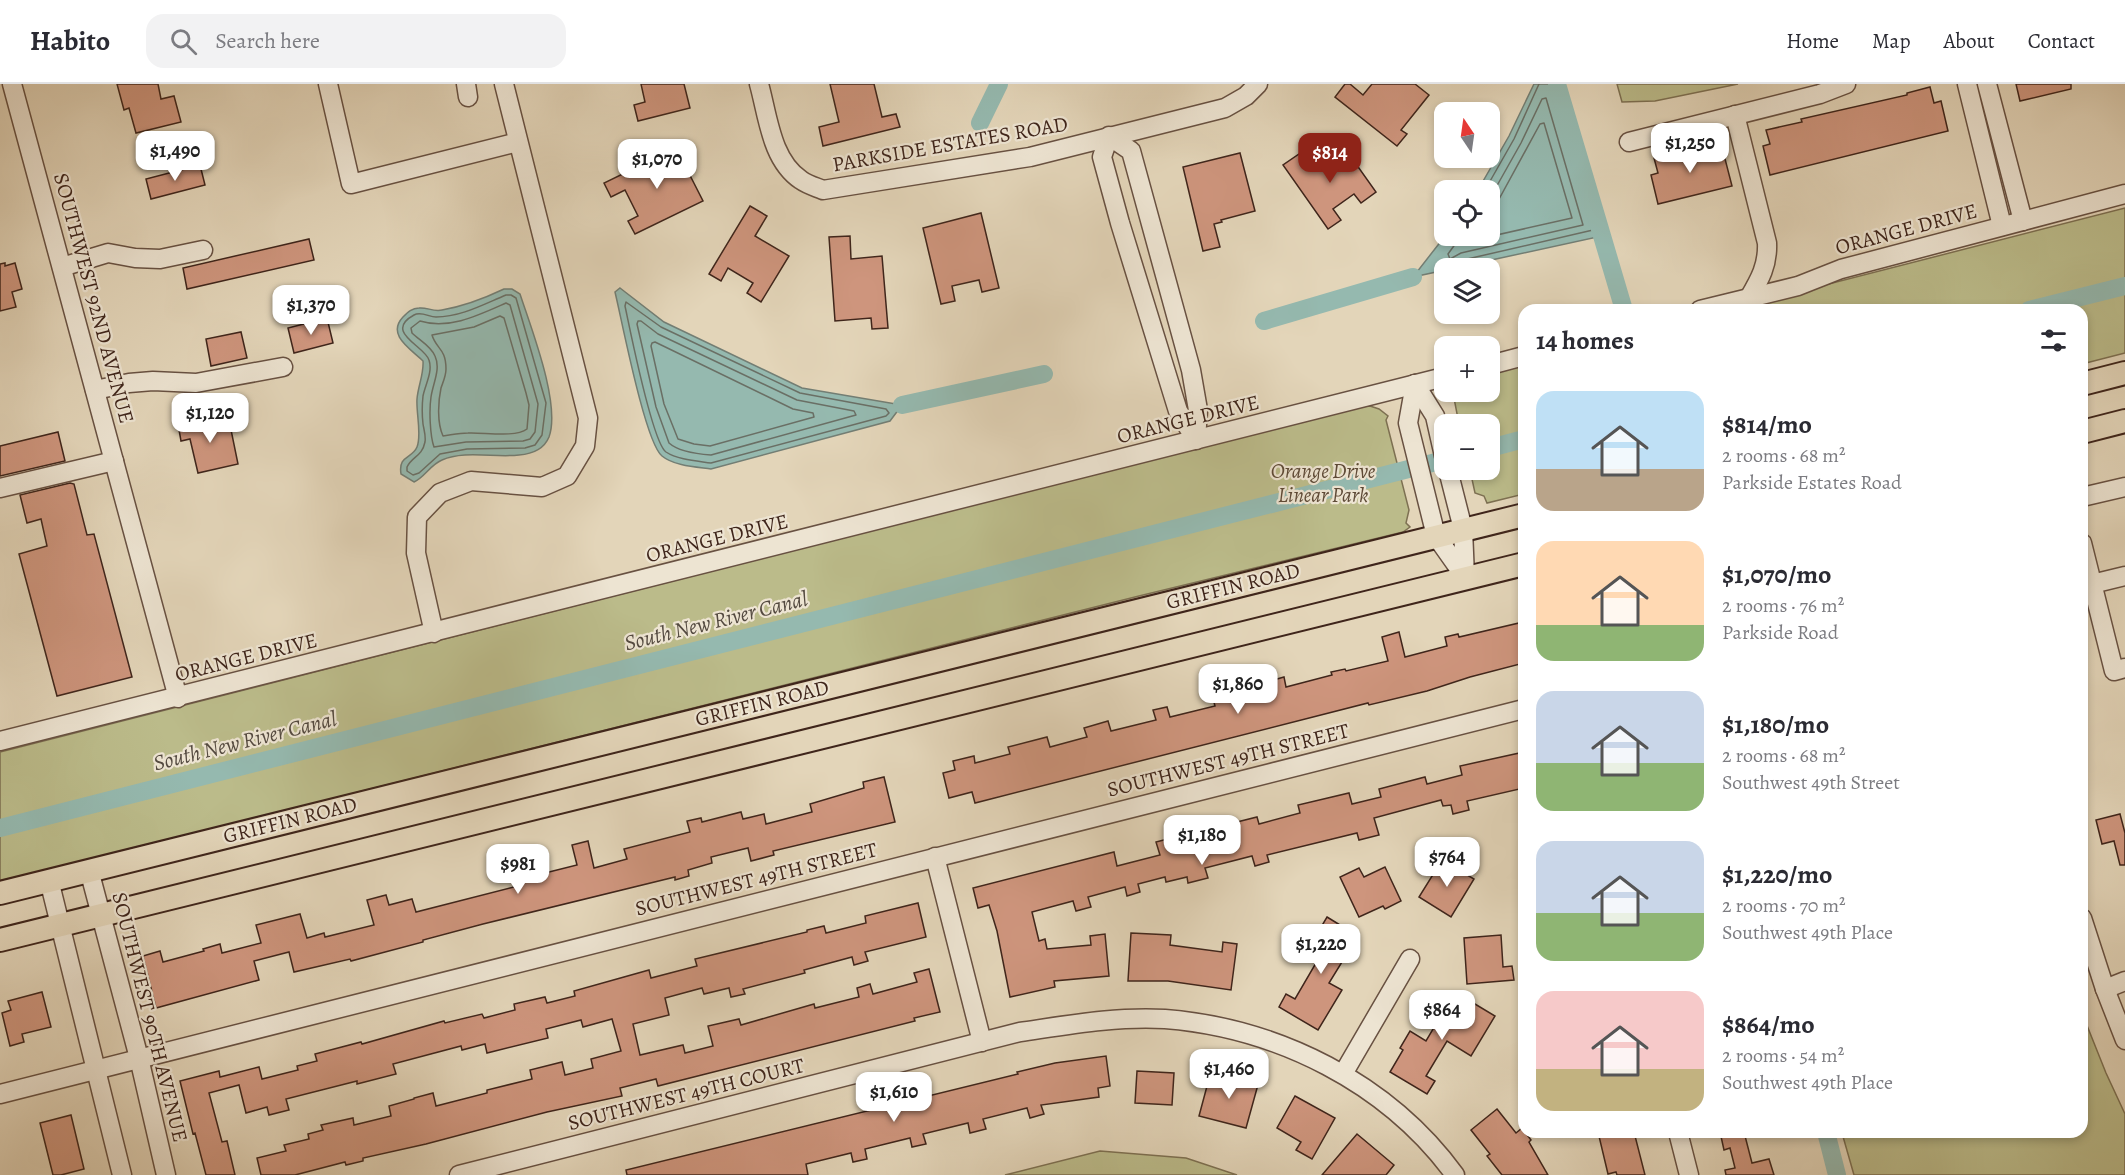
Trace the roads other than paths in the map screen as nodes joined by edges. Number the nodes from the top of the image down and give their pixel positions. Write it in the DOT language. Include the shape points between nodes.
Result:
graph roads {
  1 [pos="12,84"];
  2 [pos="328,84"];
  3 [pos="504,84"];
  4 [pos="759,84"];
  5 [pos="1258,84"];
  6 [pos="1846,84"];
  7 [pos="1967,84"];
  8 [pos="1987,84"];
  9 [pos="1735,115"];
  10 [pos="1109,136"];
  11 [pos="518,142"];
  12 [pos="1629,142"];
  13 [pos="2125,195"];
  14 [pos="2023,221"];
  15 [pos="2002,226"];
  16 [pos="203,250"];
  17 [pos="1160,258"];
  18 [pos="1133,264"];
  19 [pos="62,267"];
  20 [pos="1749,298"];
  21 [pos="1724,304"];
  22 [pos="1518,358"];
  23 [pos="1500,362"];
  24 [pos="283,367"];
  25 [pos="2125,373"];
  26 [pos="1434,379"];
  27 [pos="2088,382"];
  28 [pos="1415,384"];
  29 [pos="95,390"];
  30 [pos="1434,416"];
  31 [pos="2125,421"];
  32 [pos="2088,430"];
  33 [pos="1196,440"];
  34 [pos="114,461"];
  35 [pos="1451,480"];
  36 [pos="2125,487"];
  37 [pos="0,488"];
  38 [pos="2088,496"];
  39 [pos="1518,516"];
  40 [pos="1463,529"];
  41 [pos="1436,536"];
  42 [pos="1518,565"];
  43 [pos="2088,568"];
  44 [pos="2125,576"];
  45 [pos="1465,578"];
  46 [pos="2092,584"];
  47 [pos="434,633"];
  48 [pos="2125,668"];
  49 [pos="178,698"];
  50 [pos="1518,711"];
  51 [pos="0,741"];
  52 [pos="935,857"];
  53 [pos="89,870"];
  54 [pos="49,880"];
  55 [pos="0,893"];
  56 [pos="100,914"];
  57 [pos="60,924"];
  58 [pos="2088,937"];
  59 [pos="0,940"];
  60 [pos="1410,959"];
  61 [pos="2125,981"];
  62 [pos="2105,989"];
  63 [pos="2125,1040"];
  64 [pos="982,1042"];
  65 [pos="139,1058"];
  66 [pos="97,1069"];
  67 [pos="1343,1074"];
  68 [pos="0,1094"];
  69 [pos="1680,1138"];
  70 [pos="122,1175"];
  71 [pos="166,1175"];
  72 [pos="459,1175"];
  73 [pos="1455,1175"];
  74 [pos="1689,1175"];
  1 -- 19 [label="street, SOUTHWEST 92ND AVENUE"];
  2 -- 11 [label="street" via="351,184"];
  3 -- 11 [label="street"];
  4 -- 10 [label="street, PARKSIDE ESTATES ROAD" via="775,146 787,168 802,181 823,190 1030,157"];
  5 -- 10 [label="street, PARKSIDE ESTATES ROAD" via="1225,108"];
  6 -- 9 [label="street"];
  7 -- 15 [label="street"];
  8 -- 14 [label="street"];
  9 -- 12 [label="street"];
  9 -- 20 [label="street" via="1767,243 1763,275"];
  10 -- 17 [label="street" via="1131,151"];
  10 -- 18 [label="street" via="1102,157"];
  11 -- 47 [label="street" via="588,418 585,446 567,476 542,488 471,482 440,493 417,517 416,553"];
  13 -- 14 [label="street, ORANGE DRIVE"];
  14 -- 15 [label="street, ORANGE DRIVE"];
  15 -- 20 [label="street, ORANGE DRIVE"];
  16 -- 19 [label="street" via="160,259 108,253"];
  17 -- 18 [label="street"];
  17 -- 33 [label="street" via="1191,370 1198,410"];
  18 -- 33 [label="street" via="1178,411"];
  19 -- 29 [label="street, SOUTHWEST 92ND AVENUE"];
  20 -- 21 [label="street, ORANGE DRIVE"];
  22 -- 23 [label="street"];
  24 -- 29 [label="street" via="195,383 153,381"];
  25 -- 27 [label="main road"];
  26 -- 28 [label="street, ORANGE DRIVE"];
  28 -- 30 [label="street"];
  28 -- 33 [label="street, ORANGE DRIVE"];
  28 -- 41 [label="street" via="1408,423"];
  29 -- 34 [label="street, SOUTHWEST 92ND AVENUE"];
  31 -- 32 [label="main road"];
  33 -- 47 [label="street, ORANGE DRIVE"];
  34 -- 37 [label="street"];
  34 -- 49 [label="street, SOUTHWEST 92ND AVENUE"];
  35 -- 40 [label="street"];
  36 -- 38 [label="street"];
  39 -- 40 [label="main road, GRIFFIN ROAD"];
  40 -- 41 [label="main road, GRIFFIN ROAD"];
  40 -- 45 [label="street"];
  41 -- 45 [label="street"];
  41 -- 53 [label="main road, GRIFFIN ROAD"];
  42 -- 45 [label="main road"];
  43 -- 46 [label="street"];
  44 -- 46 [label="street"];
  45 -- 56 [label="main road"];
  46 -- 48 [label="street" via="2114,671"];
  47 -- 49 [label="street, ORANGE DRIVE"];
  49 -- 51 [label="street, ORANGE DRIVE"];
  50 -- 52 [label="street, SOUTHWEST 49TH STREET"];
  52 -- 64 [label="street"];
  52 -- 65 [label="street, SOUTHWEST 49TH STREET"];
  53 -- 54 [label="main road, GRIFFIN ROAD"];
  53 -- 56 [label="street, SOUTHWEST 90TH AVENUE"];
  54 -- 55 [label="main road, GRIFFIN ROAD"];
  54 -- 57 [label="street"];
  56 -- 57 [label="main road"];
  56 -- 65 [label="street, SOUTHWEST 90TH AVENUE"];
  57 -- 59 [label="main road"];
  57 -- 66 [label="street"];
  58 -- 62 [label="street"];
  60 -- 67 [label="street"];
  61 -- 62 [label="street"];
  62 -- 63 [label="street"];
  64 -- 67 [label="street, SOUTHWEST 49TH COURT" via="1096,1021 1164,1019 1260,1037"];
  64 -- 72 [label="street, SOUTHWEST 49TH COURT"];
  65 -- 66 [label="street, SOUTHWEST 49TH STREET"];
  65 -- 71 [label="street, SOUTHWEST 90TH AVENUE"];
  66 -- 68 [label="street, SOUTHWEST 49TH STREET"];
  66 -- 70 [label="street"];
  67 -- 73 [label="street, SOUTHWEST 49TH COURT" via="1404,1120"];
  69 -- 74 [label="street"];
}
